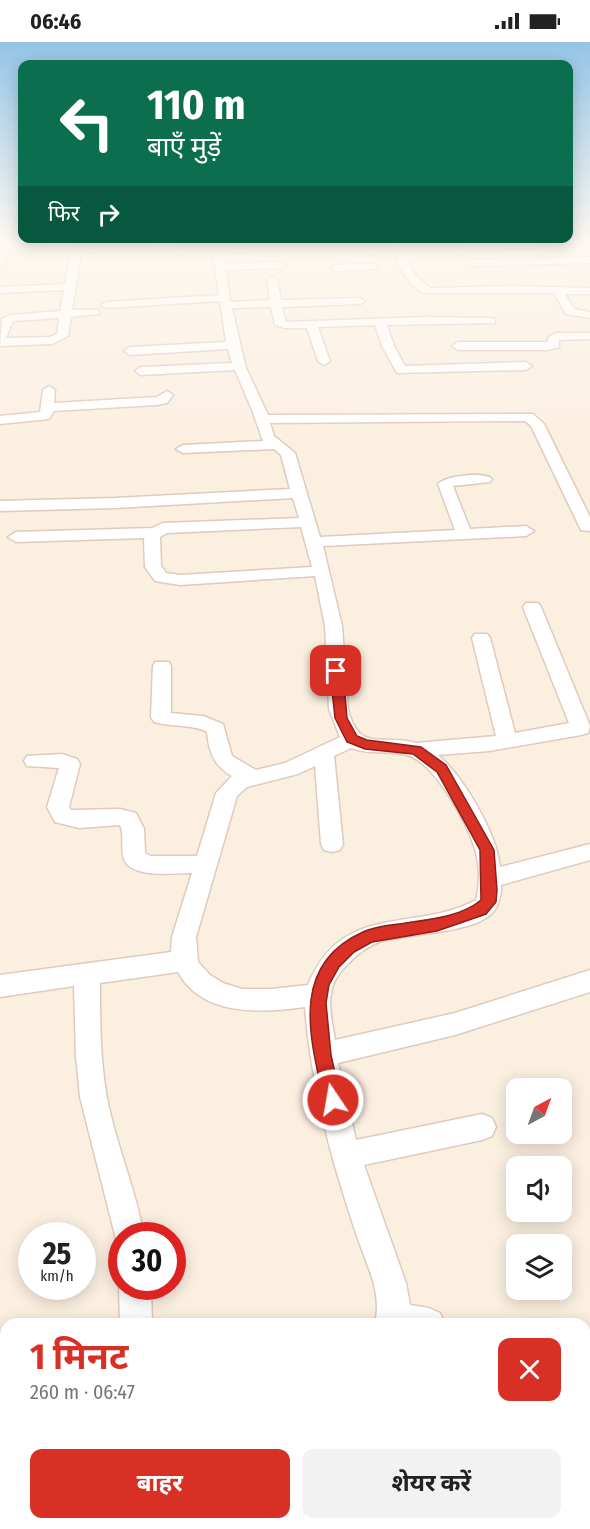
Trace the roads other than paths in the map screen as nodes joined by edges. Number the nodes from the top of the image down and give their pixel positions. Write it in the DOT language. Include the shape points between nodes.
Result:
graph roads {
  1 [pos="66,309"];
  2 [pos="226,309"];
  3 [pos="278,309"];
  4 [pos="366,309"];
  5 [pos="569,309"];
  6 [pos="95,312"];
  7 [pos="65,314"];
  8 [pos="590,315"];
  9 [pos="491,321"];
  10 [pos="375,322"];
  11 [pos="312,325"];
  12 [pos="590,336"];
  13 [pos="0,341"];
  14 [pos="234,345"];
  15 [pos="458,346"];
  16 [pos="130,351"];
  17 [pos="324,361"];
  18 [pos="239,366"];
  19 [pos="526,366"];
  20 [pos="141,371"];
  21 [pos="49,390"];
  22 [pos="167,395"];
  23 [pos="48,407"];
  24 [pos="264,419"];
  25 [pos="0,420"];
  26 [pos="276,445"];
  27 [pos="183,449"];
  28 [pos="484,479"];
  29 [pos="298,493"];
  30 [pos="0,506"];
  31 [pos="587,527"];
  32 [pos="526,531"];
  33 [pos="310,532"];
  34 [pos="154,533"];
  35 [pos="464,534"];
  36 [pos="16,537"];
  37 [pos="320,572"];
  38 [pos="532,607"];
  39 [pos="481,638"];
  40 [pos="162,666"];
  41 [pos="585,727"];
  42 [pos="352,739"];
  43 [pos="507,741"];
  44 [pos="417,750"];
  45 [pos="324,753"];
  46 [pos="34,761"];
  47 [pos="254,777"];
  48 [pos="332,844"];
  49 [pos="590,852"];
  50 [pos="205,864"];
  51 [pos="489,879"];
  52 [pos="184,961"];
  53 [pos="87,975"];
  54 [pos="590,981"];
  55 [pos="0,986"];
  56 [pos="318,994"];
  57 [pos="322,1055"];
  58 [pos="482,1127"];
  59 [pos="348,1155"];
  60 [pos="127,1222"];
  61 [pos="135,1300"];
  62 [pos="136,1318"];
  63 [pos="392,1318"];
  1 -- 7 [label="street"];
  2 -- 14 [label="street"];
  3 -- 11 [label="street" via="281,324"];
  4 -- 10 [label="street"];
  5 -- 8 [label="street"];
  6 -- 7 [label="street"];
  7 -- 13 [label="street" via="10,318"];
  7 -- 13 [label="street" via="60,338"];
  9 -- 10 [label="street"];
  10 -- 11 [label="street"];
  10 -- 19 [label="street" via="401,370"];
  11 -- 17 [label="street"];
  12 -- 15 [label="street" via="556,337 555,344 548,346"];
  14 -- 16 [label="street"];
  14 -- 18 [label="street"];
  18 -- 20 [label="street"];
  18 -- 24 [label="street"];
  21 -- 23 [label="street"];
  22 -- 23 [label="street" via="157,401"];
  23 -- 25 [label="street" via="46,414 38,418"];
  24 -- 26 [label="street" via="267,438"];
  24 -- 31 [label="street" via="528,417 537,424"];
  26 -- 27 [label="street"];
  26 -- 29 [label="street" via="288,453"];
  28 -- 35 [label="street" via="445,484"];
  29 -- 30 [label="street"];
  29 -- 33 [label="street"];
  32 -- 35 [label="street"];
  33 -- 34 [label="street" via="173,527"];
  33 -- 35 [label="street"];
  33 -- 37 [label="street"];
  34 -- 36 [label="street"];
  34 -- 37 [label="street" via="153,567 161,577 170,580"];
  37 -- 42 [label="street" via="336,649 341,718"];
  38 -- 41 [label="street"];
  39 -- 43 [label="street"];
  40 -- 47 [label="street" via="161,717 213,726 222,759"];
  41 -- 43 [label="street"];
  42 -- 44 [label="street"];
  42 -- 45 [label="street"];
  43 -- 44 [label="street"];
  44 -- 51 [label="street" via="446,776 487,850"];
  45 -- 47 [label="street" via="291,769"];
  45 -- 48 [label="street"];
  46 -- 50 [label="street" via="70,764 58,807 63,816 76,820 128,819 133,829 134,857 147,865"];
  47 -- 50 [label="street" via="236,783 227,793"];
  49 -- 51 [label="street"];
  50 -- 52 [label="street" via="184,937"];
  51 -- 56 [label="street" via="488,902 480,910 453,921 357,941 326,972"];
  52 -- 53 [label="street"];
  52 -- 56 [label="street" via="195,977 224,997 265,1001"];
  53 -- 55 [label="street"];
  53 -- 60 [label="street" via="87,1033 95,1099"];
  54 -- 57 [label="street" via="455,1024"];
  56 -- 57 [label="street"];
  57 -- 59 [label="street"];
  58 -- 59 [label="street"];
  59 -- 63 [label="street" via="392,1290"];
  61 -- 62 [label="street"];
}
